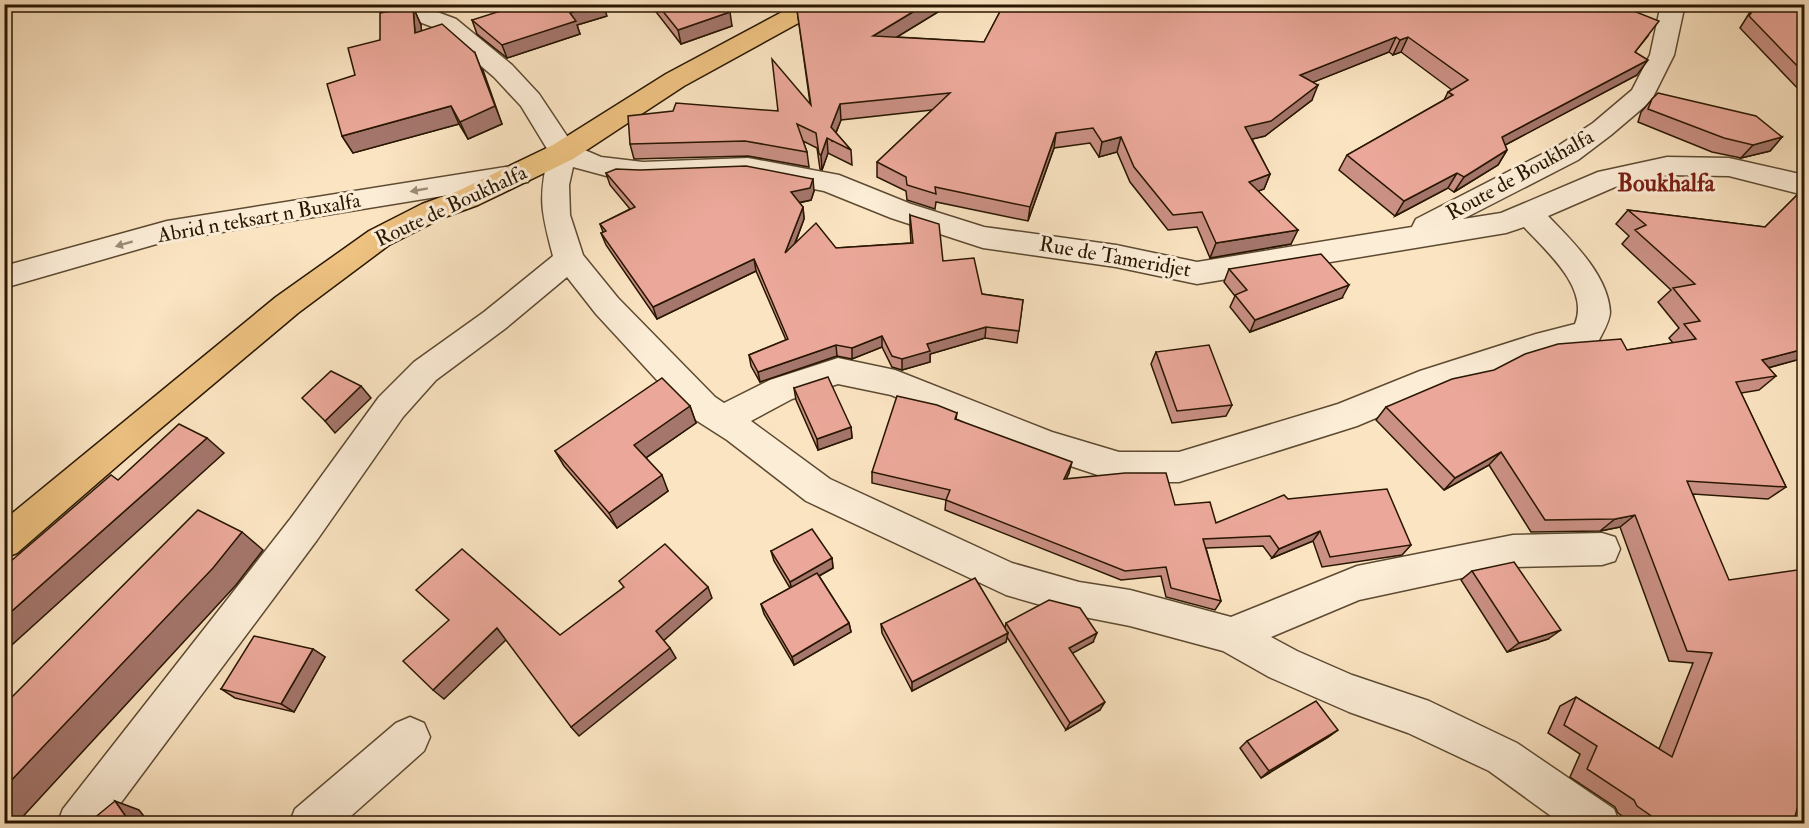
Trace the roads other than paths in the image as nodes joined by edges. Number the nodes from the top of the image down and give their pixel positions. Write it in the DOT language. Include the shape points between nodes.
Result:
graph roads {
  1 [pos="393,4"];
  2 [pos="1673,4"];
  3 [pos="803,8"];
  4 [pos="451,14"];
  5 [pos="563,152"];
  6 [pos="518,175"];
  7 [pos="1804,184"];
  8 [pos="1528,214"];
  9 [pos="1400,240"];
  10 [pos="569,259"];
  11 [pos="4,277"];
  12 [pos="723,420"];
  13 [pos="4,542"];
  14 [pos="1602,549"];
  15 [pos="1231,635"];
  16 [pos="410,737"];
  17 [pos="1804,815"];
  18 [pos="78,824"];
  19 [pos="310,824"];
  20 [pos="1599,824"];
  21 [pos="1802,824"];
  1 -- 4 [label="street"];
  2 -- 9 [label="street, Route de Boukhalfa" via="1662,55 1642,95 1568,153"];
  3 -- 5 [label="main road, Route de Boukhalfa" via="675,80"];
  4 -- 5 [label="street" via="530,100"];
  5 -- 6 [label="main road, Route de Boukhalfa"];
  5 -- 9 [label="street, Rue de Tameridjet" via="614,169 748,167 829,182 901,211 983,237 1116,256 1197,273"];
  5 -- 10 [label="street" via="555,185 556,215"];
  6 -- 11 [label="street, Abrid n teksart n Buxalfa, one-way" via="167,231"];
  6 -- 13 [label="main road, Route de Boukhalfa" via="421,216 379,238 326,274"];
  7 -- 8 [label="street, Rue de Tameridjet" via="1729,167 1667,166 1608,179"];
  8 -- 9 [label="street, Rue de Tameridjet" via="1506,223"];
  8 -- 12 [label="street" via="1586,281 1596,313 1587,333 1431,380 1346,416 1179,467 1119,467 1046,444 895,383 838,371 780,389"];
  10 -- 12 [label="street" via="607,306 703,407"];
  10 -- 18 [label="street" via="495,320 425,370 391,407 297,538"];
  12 -- 15 [label="street" via="818,490 1006,578"];
  14 -- 15 [label="street" via="1513,551 1357,583"];
  15 -- 20 [label="street" via="1283,664 1349,693 1415,715 1503,757"];
  16 -- 19 [label="street"];
  17 -- 21 [label="street"];
}
